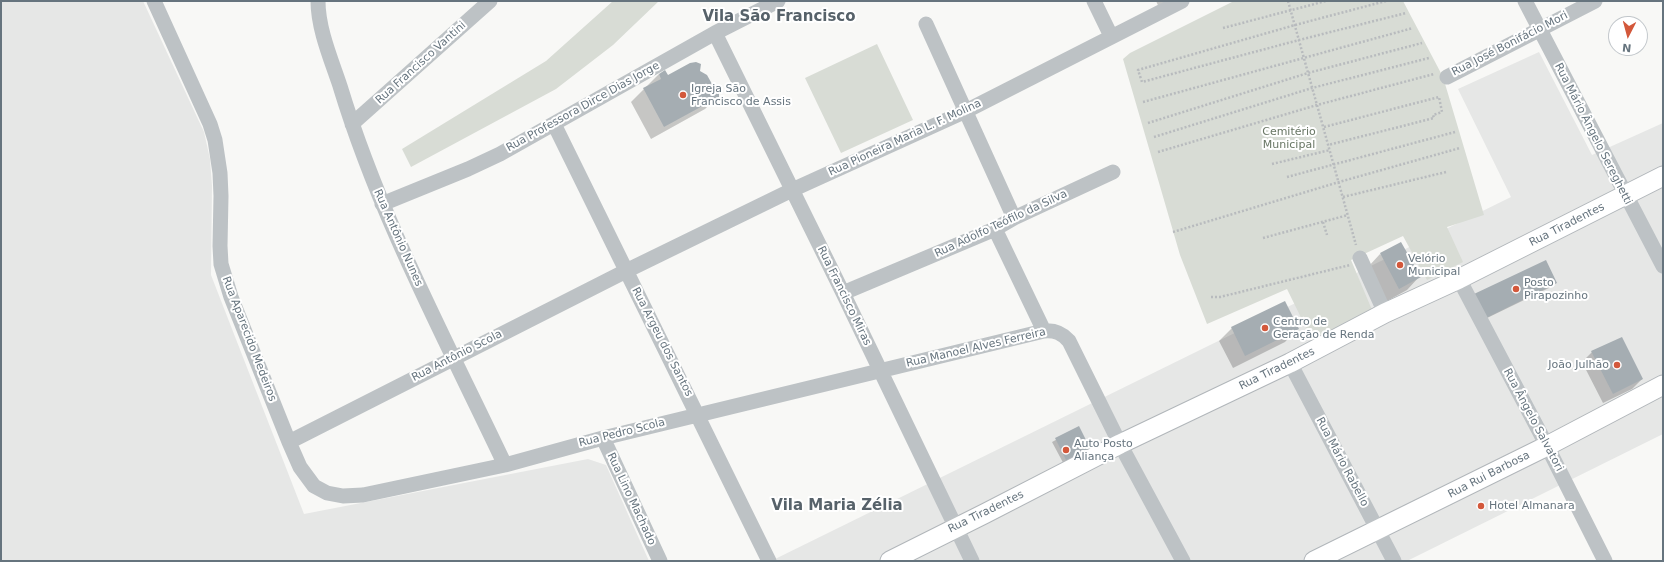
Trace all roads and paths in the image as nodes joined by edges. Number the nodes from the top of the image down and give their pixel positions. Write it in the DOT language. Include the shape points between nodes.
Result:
graph roads {
  1 [pos="154,1"];
  2 [pos="318,1"];
  3 [pos="490,1"];
  4 [pos="778,1"];
  5 [pos="1094,1"];
  6 [pos="1182,1"];
  7 [pos="1288,1"];
  8 [pos="1326,1"];
  9 [pos="1386,1"];
  10 [pos="1525,1"];
  11 [pos="1594,1"];
  12 [pos="1291,11"];
  13 [pos="1406,13"];
  14 [pos="926,24"];
  15 [pos="1295,25"];
  16 [pos="1223,28"];
  17 [pos="1413,28"];
  18 [pos="1539,29"];
  19 [pos="715,33"];
  20 [pos="1111,36"];
  21 [pos="1299,40"];
  22 [pos="1422,43"];
  23 [pos="1304,57"];
  24 [pos="1430,58"];
  25 [pos="1308,73"];
  26 [pos="1443,75"];
  27 [pos="1312,88"];
  28 [pos="1143,102"];
  29 [pos="1317,105"];
  30 [pos="966,110"];
  31 [pos="1148,123"];
  32 [pos="352,124"];
  33 [pos="554,124"];
  34 [pos="1324,127"];
  35 [pos="1455,132"];
  36 [pos="1154,137"];
  37 [pos="1328,145"];
  38 [pos="1460,148"];
  39 [pos="1330,150"];
  40 [pos="1158,152"];
  41 [pos="1272,164"];
  42 [pos="1334,164"];
  43 [pos="1113,172"];
  44 [pos="1446,172"];
  45 [pos="1663,176"];
  46 [pos="1287,177"];
  47 [pos="1339,182"];
  48 [pos="792,190"];
  49 [pos="1625,195"];
  50 [pos="1343,197"];
  51 [pos="382,204"];
  52 [pos="1348,215"];
  53 [pos="1014,218"];
  54 [pos="1323,222"];
  55 [pos="995,229"];
  56 [pos="1173,232"];
  57 [pos="1327,235"];
  58 [pos="1263,238"];
  59 [pos="1361,260"];
  60 [pos="1663,266"];
  61 [pos="626,271"];
  62 [pos="1459,280"];
  63 [pos="843,293"];
  64 [pos="1211,297"];
  65 [pos="1385,313"];
  66 [pos="1044,331"];
  67 [pos="454,358"];
  68 [pos="1290,363"];
  69 [pos="880,370"];
  70 [pos="1663,385"];
  71 [pos="698,414"];
  72 [pos="603,438"];
  73 [pos="289,442"];
  74 [pos="1120,444"];
  75 [pos="1547,446"];
  76 [pos="504,465"];
  77 [pos="364,495"];
  78 [pos="956,527"];
  79 [pos="1378,530"];
  80 [pos="660,561"];
  81 [pos="769,561"];
  82 [pos="890,561"];
  83 [pos="972,561"];
  84 [pos="1183,561"];
  85 [pos="1314,561"];
  86 [pos="1394,561"];
  87 [pos="1605,561"];
  1 -- 73 [label="street, Rua Aparecido Medeiros" via="216,140 221,196 221,264 231,297"];
  2 -- 32 [label="street, Rua Antônio Nunes" via="322,29"];
  3 -- 32 [label="street, Rua Francisco Vantini"];
  4 -- 19 [label="street, Rua Professora Dirce Dias Jorge"];
  5 -- 20 [label="street"];
  6 -- 20 [label="street, Rua Pioneira Maria L. F. Molina"];
  7 -- 12 [label="path"];
  8 -- 12 [label="path"];
  9 -- 15 [label="path"];
  10 -- 18 [label="street, Rua Mário Ângelo Sereghetti"];
  11 -- 18 [label="street, Rua José Bonifácio Mori"];
  12 -- 15 [label="path"];
  12 -- 16 [label="path"];
  13 -- 21 [label="path"];
  14 -- 30 [label="street"];
  15 -- 21 [label="path"];
  15 -- 21 [label="path" via="1138,70 1142,82"];
  17 -- 23 [label="path"];
  18 -- 26 [label="street, Rua José Bonifácio Mori"];
  18 -- 49 [label="street, Rua Mário Ângelo Sereghetti"];
  19 -- 33 [label="street, Rua Professora Dirce Dias Jorge"];
  19 -- 48 [label="street, Rua Francisco Miras"];
  20 -- 30 [label="street, Rua Pioneira Maria L. F. Molina"];
  21 -- 23 [label="path"];
  22 -- 25 [label="path"];
  23 -- 25 [label="path"];
  23 -- 28 [label="path"];
  24 -- 27 [label="path"];
  25 -- 27 [label="path"];
  25 -- 31 [label="path"];
  26 -- 29 [label="path"];
  27 -- 29 [label="path"];
  27 -- 36 [label="path"];
  29 -- 34 [label="path"];
  29 -- 40 [label="path"];
  30 -- 48 [label="street, Rua Pioneira Maria L. F. Molina"];
  30 -- 53 [label="street"];
  32 -- 51 [label="street, Rua Antônio Nunes"];
  33 -- 51 [label="street, Rua Professora Dirce Dias Jorge" via="468,169"];
  33 -- 61 [label="street, Rua Argeu dos Santos"];
  34 -- 37 [label="path"];
  34 -- 37 [label="path" via="1438,97 1442,112 1433,114 1434,118"];
  35 -- 42 [label="path"];
  37 -- 39 [label="path"];
  38 -- 47 [label="path"];
  39 -- 41 [label="path"];
  39 -- 42 [label="path"];
  42 -- 46 [label="path"];
  42 -- 47 [label="path"];
  43 -- 53 [label="street, Rua Adolfo Teófilo da Silva"];
  44 -- 50 [label="path"];
  45 -- 49 [label="main road, Rua Tiradentes"];
  47 -- 50 [label="path"];
  47 -- 56 [label="path"];
  48 -- 61 [label="street, Rua Pioneira Maria L. F. Molina"];
  48 -- 63 [label="street, Rua Francisco Miras"];
  49 -- 60 [label="street, Rua Mário Ângelo Sereghetti"];
  49 -- 62 [label="main road, Rua Tiradentes"];
  50 -- 52 [label="path"];
  51 -- 67 [label="street, Rua Antônio Nunes"];
  52 -- 54 [label="path"];
  52 -- 59 [label="path"];
  53 -- 55 [label="street, Rua Adolfo Teófilo da Silva"];
  54 -- 57 [label="path"];
  54 -- 58 [label="path"];
  55 -- 63 [label="street, Rua Adolfo Teófilo da Silva"];
  55 -- 66 [label="street"];
  59 -- 64 [label="path" via="1220,297"];
  59 -- 65 [label="street"];
  61 -- 67 [label="street, Rua Antônio Scola"];
  61 -- 71 [label="street, Rua Argeu dos Santos"];
  62 -- 65 [label="main road, Rua Tiradentes"];
  62 -- 75 [label="street, Rua Ângelo Salvatori"];
  63 -- 69 [label="street, Rua Francisco Miras"];
  65 -- 68 [label="main road, Rua Tiradentes"];
  66 -- 69 [label="street, Rua Manoel Alves Ferreira"];
  66 -- 74 [label="street, Rua Manoel Alves Ferreira" via="1058,332 1069,341"];
  67 -- 73 [label="street, Rua Antônio Scola"];
  67 -- 76 [label="street, Rua Antônio Nunes"];
  68 -- 74 [label="main road, Rua Tiradentes"];
  68 -- 79 [label="street, Rua Mário Rabello"];
  69 -- 71 [label="street, Rua Pedro Scola"];
  69 -- 78 [label="street, Rua Francisco Miras"];
  70 -- 75 [label="main road, Rua Rui Barbosa"];
  71 -- 72 [label="street, Rua Pedro Scola"];
  71 -- 81 [label="street, Rua Argeu dos Santos"];
  72 -- 76 [label="street, Rua Pedro Scola"];
  72 -- 80 [label="street, Rua Lino Machado"];
  73 -- 77 [label="street, Rua Aparecido Medeiros" via="300,467 314,486 327,493 342,496"];
  74 -- 78 [label="main road, Rua Tiradentes"];
  74 -- 84 [label="street"];
  75 -- 79 [label="main road, Rua Rui Barbosa"];
  75 -- 87 [label="street, Rua Ângelo Salvatori"];
  76 -- 77 [label="street, Rua Pedro Scola"];
  78 -- 82 [label="main road, Rua Tiradentes"];
  78 -- 83 [label="street, Rua Francisco Miras"];
  79 -- 85 [label="main road, Rua Rui Barbosa"];
  79 -- 86 [label="street, Rua Mário Rabello"];
}
